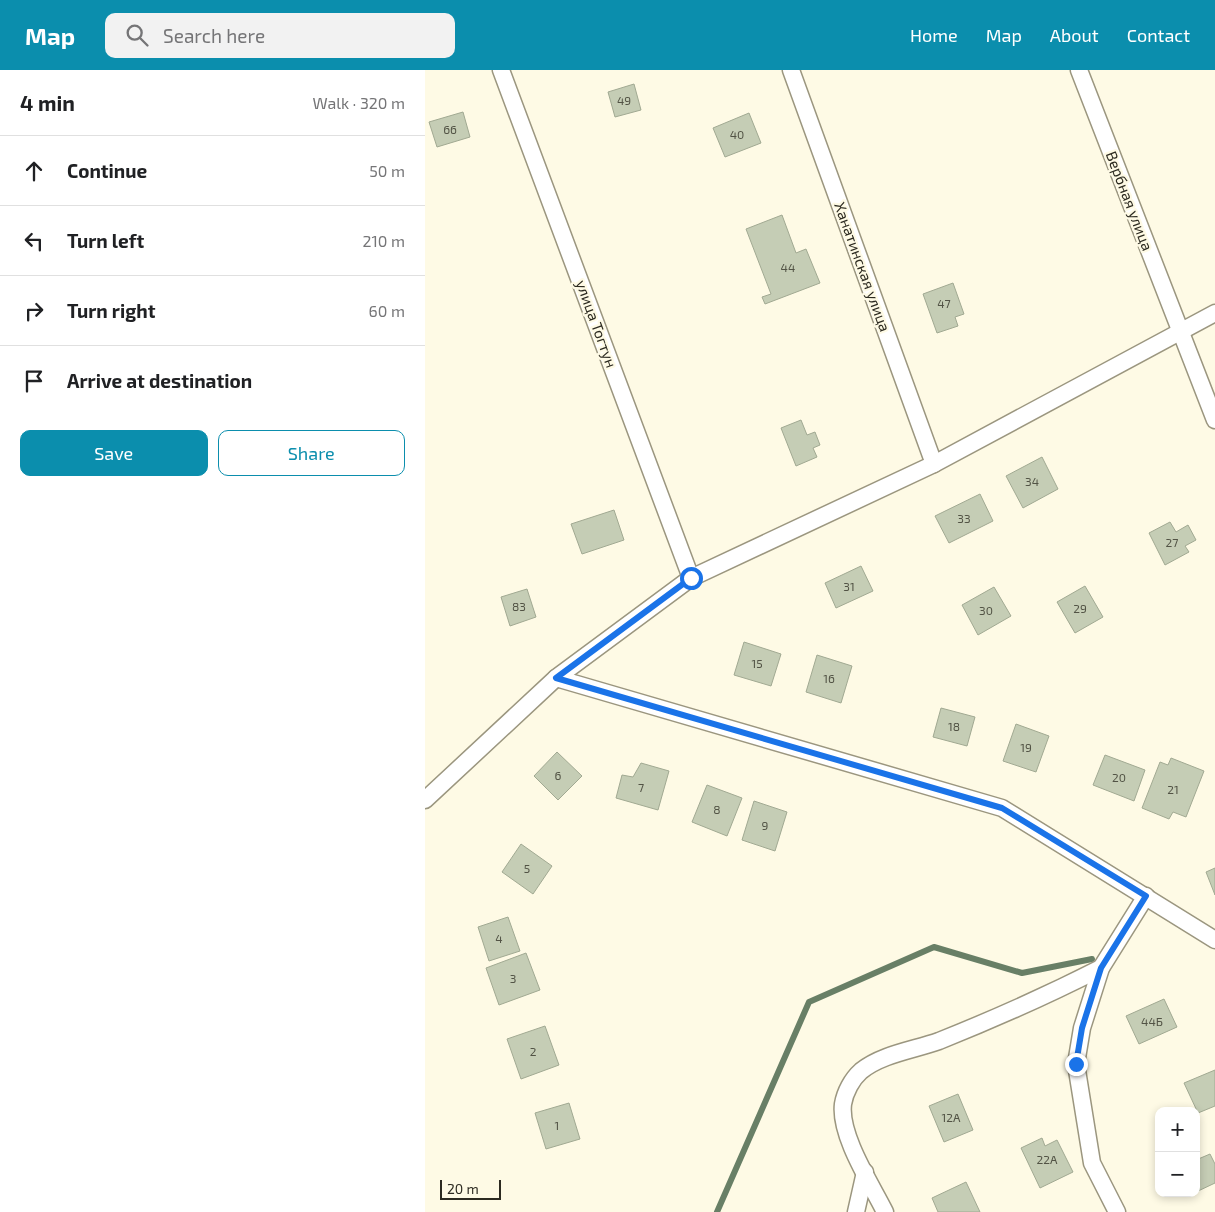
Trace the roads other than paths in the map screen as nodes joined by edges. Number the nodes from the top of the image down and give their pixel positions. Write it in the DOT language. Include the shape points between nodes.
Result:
graph roads {
  1 [pos="501,70"];
  2 [pos="791,70"];
  3 [pos="1079,70"];
  4 [pos="1215,313"];
  5 [pos="1180,332"];
  6 [pos="1215,420"];
  7 [pos="934,464"];
  8 [pos="691,578"];
  9 [pos="556,678"];
  10 [pos="425,800"];
  11 [pos="1146,896"];
  12 [pos="1215,940"];
  13 [pos="1101,968"];
  14 [pos="865,1172"];
  15 [pos="856,1212"];
  16 [pos="885,1212"];
  17 [pos="1117,1212"];
  1 -- 8 [label="street, улица Тогтун"];
  2 -- 7 [label="street, Ханатинская улица"];
  3 -- 5 [label="street, Вербная улица"];
  4 -- 5 [label="street"];
  5 -- 6 [label="street, Вербная улица"];
  5 -- 7 [label="street"];
  7 -- 8 [label="street"];
  8 -- 9 [label="street"];
  9 -- 10 [label="street"];
  9 -- 11 [label="street" via="1002,808"];
  11 -- 12 [label="street"];
  11 -- 13 [label="street"];
  13 -- 14 [label="street" via="995,1018 862,1070 850,1084 843,1104 844,1125"];
  13 -- 17 [label="street" via="1082,1028 1076,1064 1092,1163"];
  14 -- 15 [label="street"];
  14 -- 16 [label="street"];
}
